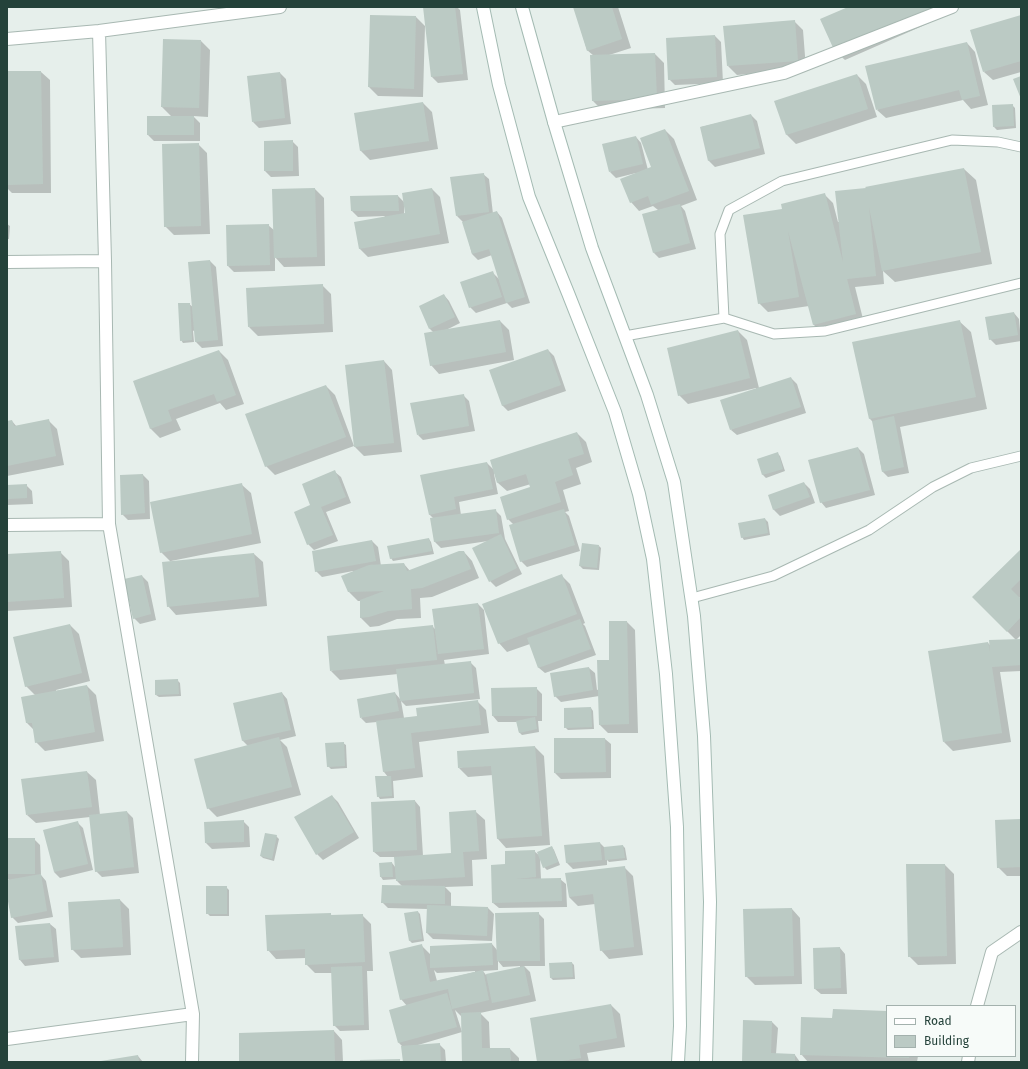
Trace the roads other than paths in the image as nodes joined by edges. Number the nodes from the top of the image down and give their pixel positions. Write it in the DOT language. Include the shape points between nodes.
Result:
graph roads {
  1 [pos="280,7"];
  2 [pos="483,7"];
  3 [pos="522,7"];
  4 [pos="952,7"];
  5 [pos="99,31"];
  6 [pos="7,39"];
  7 [pos="554,122"];
  8 [pos="1021,147"];
  9 [pos="105,261"];
  10 [pos="7,262"];
  11 [pos="1021,283"];
  12 [pos="724,318"];
  13 [pos="625,336"];
  14 [pos="1021,456"];
  15 [pos="108,524"];
  16 [pos="7,525"];
  17 [pos="692,598"];
  18 [pos="1021,932"];
  19 [pos="977,1005"];
  20 [pos="193,1014"];
  21 [pos="7,1039"];
  22 [pos="192,1062"];
  23 [pos="678,1062"];
  24 [pos="706,1062"];
  1 -- 5 [label="street"];
  2 -- 23 [label="street" via="499,85 528,197 615,412 639,494 653,559 666,674 677,827 680,1026"];
  3 -- 7 [label="street"];
  4 -- 7 [label="street" via="784,73"];
  5 -- 6 [label="street"];
  5 -- 9 [label="street"];
  7 -- 13 [label="street" via="592,248"];
  8 -- 12 [label="lane" via="998,142 952,140 782,181 729,210 720,234"];
  9 -- 10 [label="street"];
  9 -- 15 [label="street"];
  11 -- 12 [label="lane" via="825,331 774,334"];
  12 -- 13 [label="lane"];
  13 -- 17 [label="street" via="647,395 674,482"];
  14 -- 17 [label="lane" via="971,468 933,487 869,530 773,576"];
  15 -- 16 [label="street"];
  15 -- 20 [label="street"];
  17 -- 24 [label="street" via="704,736 709,894"];
  18 -- 19 [label="street" via="992,952"];
  20 -- 21 [label="street"];
  20 -- 22 [label="street"];
}
